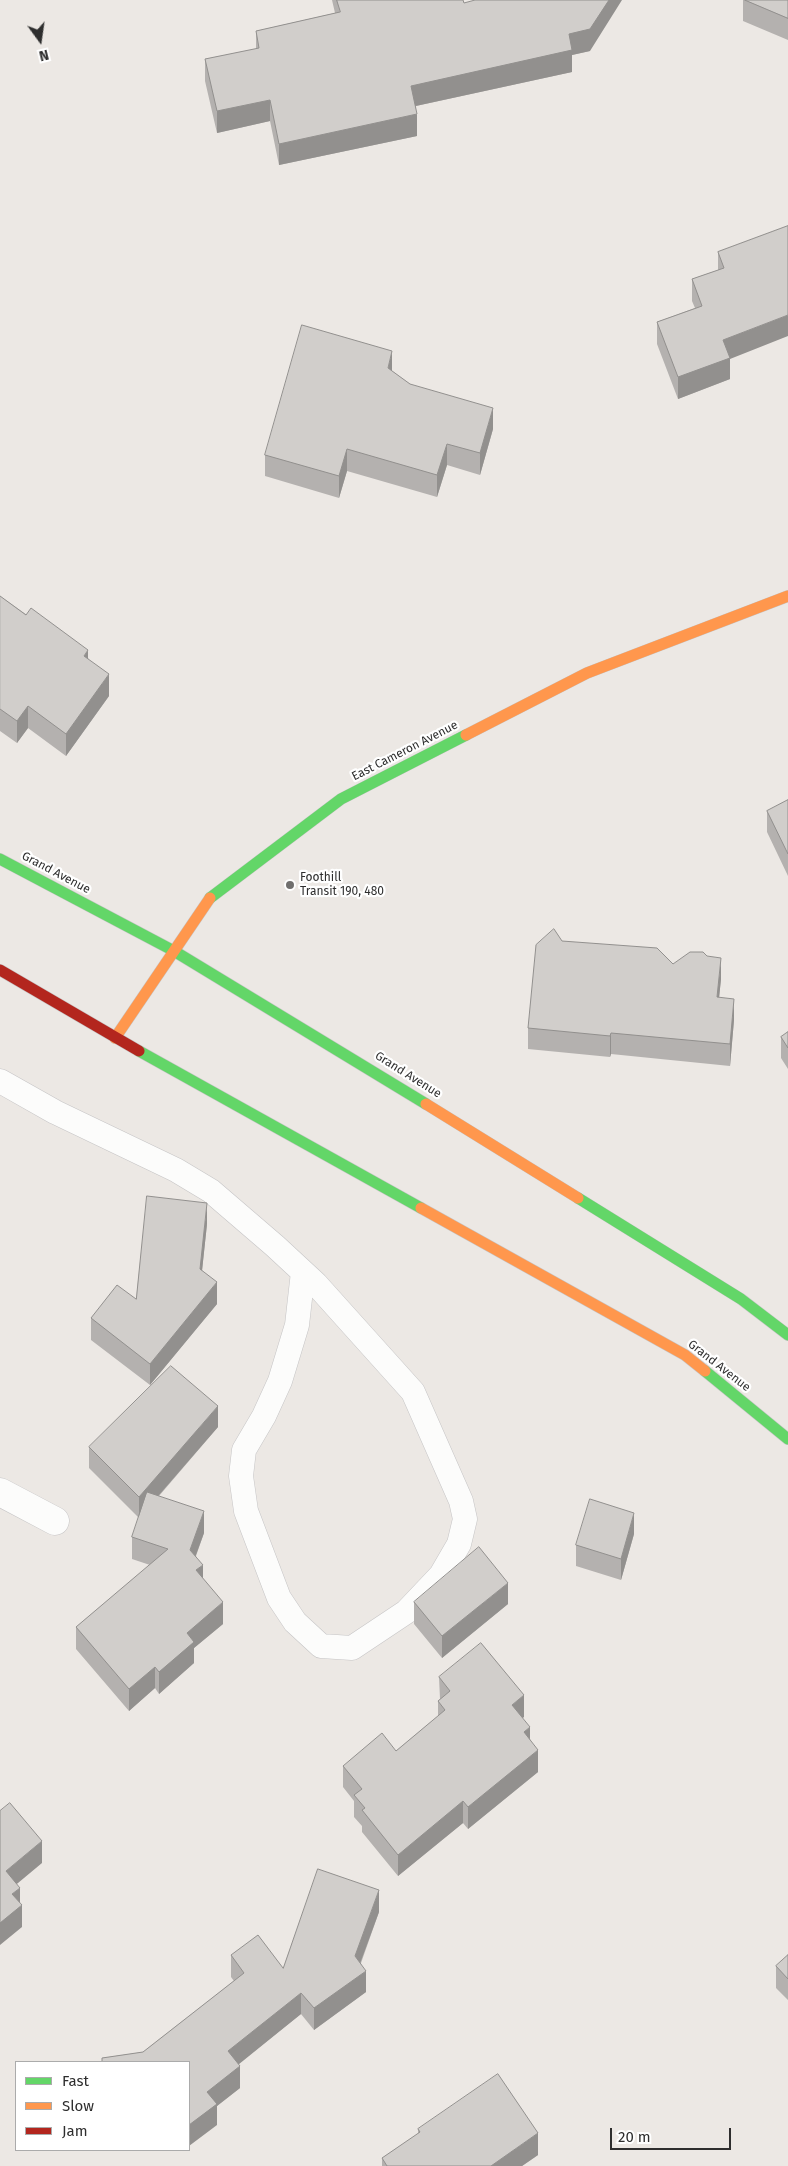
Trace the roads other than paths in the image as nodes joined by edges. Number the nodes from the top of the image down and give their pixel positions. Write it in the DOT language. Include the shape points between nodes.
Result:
graph roads {
  1 [pos="788,596"];
  2 [pos="0,859"];
  3 [pos="174,951"];
  4 [pos="0,970"];
  5 [pos="115,1038"];
  6 [pos="0,1082"];
  7 [pos="303,1272"];
  8 [pos="788,1335"];
  9 [pos="788,1439"];
  10 [pos="0,1492"];
  11 [pos="56,1521"];
  1 -- 3 [label="main road, East Cameron Avenue" via="587,673 342,799 210,897"];
  2 -- 3 [label="main road, Grand Avenue"];
  3 -- 5 [label="main road, East Cameron Avenue"];
  3 -- 8 [label="main road, Grand Avenue" via="321,1038 724,1289"];
  4 -- 5 [label="main road, Grand Avenue"];
  5 -- 9 [label="main road, Grand Avenue" via="685,1356"];
  6 -- 7 [label="lane" via="176,1170 211,1192"];
  7 -- 7 [label="lane" via="413,1392 461,1501 465,1519 459,1544 441,1575 406,1612 352,1648 321,1646 296,1622 279,1598 246,1510 241,1476 244,1450 264,1416 286,1362 297,1325"];
  10 -- 11 [label="street"];
}
